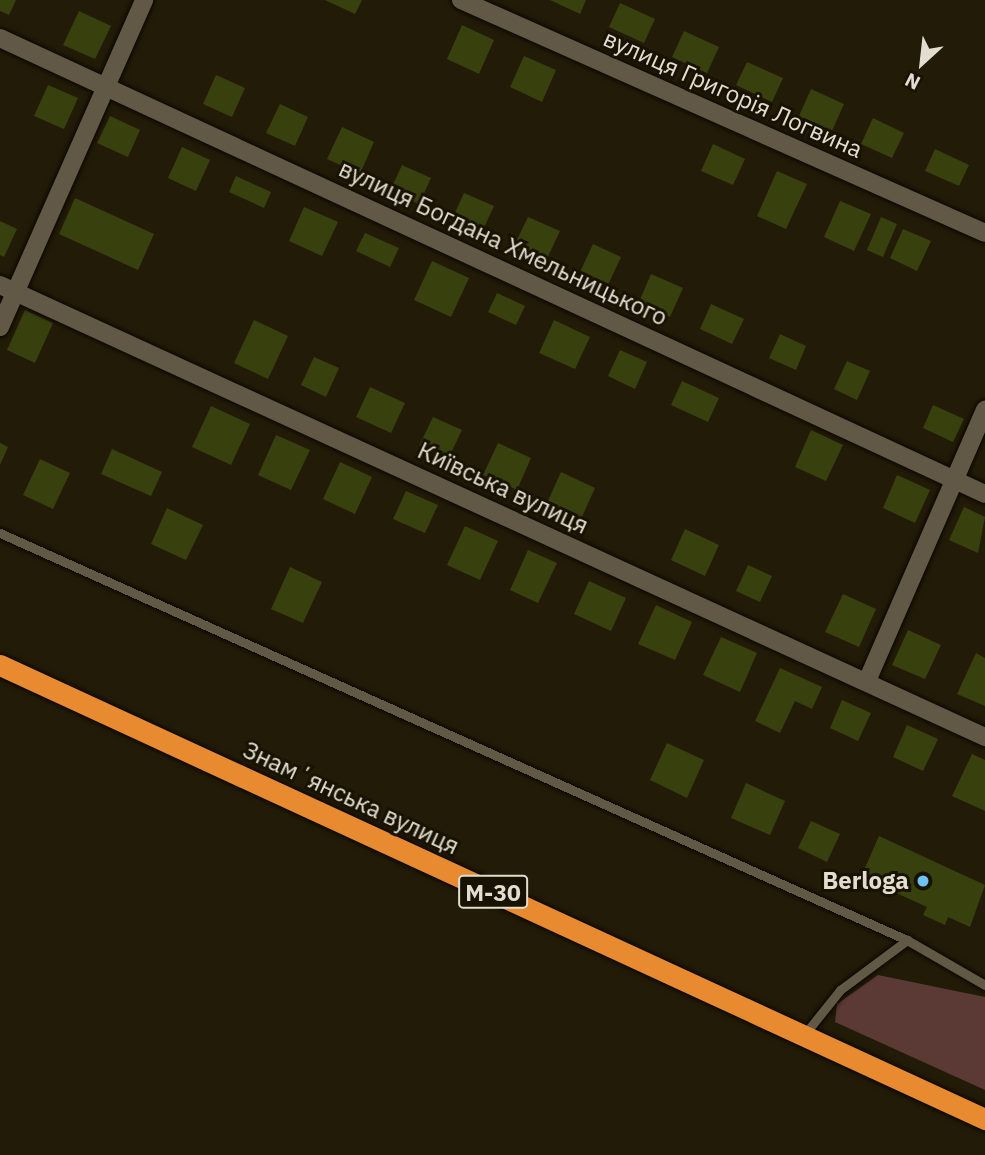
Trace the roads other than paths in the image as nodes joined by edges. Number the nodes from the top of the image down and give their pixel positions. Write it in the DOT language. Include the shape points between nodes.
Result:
graph roads {
  1 [pos="144,0"];
  2 [pos="461,0"];
  3 [pos="0,38"];
  4 [pos="105,86"];
  5 [pos="985,233"];
  6 [pos="8,288"];
  7 [pos="0,327"];
  8 [pos="985,409"];
  9 [pos="952,478"];
  10 [pos="985,494"];
  11 [pos="0,533"];
  12 [pos="0,665"];
  13 [pos="867,681"];
  14 [pos="985,737"];
  15 [pos="907,940"];
  16 [pos="985,985"];
  17 [pos="804,1035"];
  18 [pos="985,1119"];
  1 -- 4 [label="street"];
  2 -- 5 [label="street, вулиця Григорія Логвина"];
  3 -- 4 [label="street, вулиця Богдана Хмельницького"];
  4 -- 6 [label="street"];
  4 -- 9 [label="street, вулиця Богдана Хмельницького"];
  6 -- 7 [label="street"];
  6 -- 13 [label="street, Київська вулиця"];
  8 -- 9 [label="street"];
  9 -- 10 [label="street, вулиця Богдана Хмельницького"];
  9 -- 13 [label="street"];
  11 -- 15 [label="lane"];
  12 -- 17 [label="highway, Знамʼянська вулиця / М-30"];
  13 -- 14 [label="street, Київська вулиця"];
  15 -- 16 [label="lane"];
  15 -- 17 [label="lane" via="840,990"];
  17 -- 18 [label="highway, Знамʼянська вулиця / М-30"];
}
